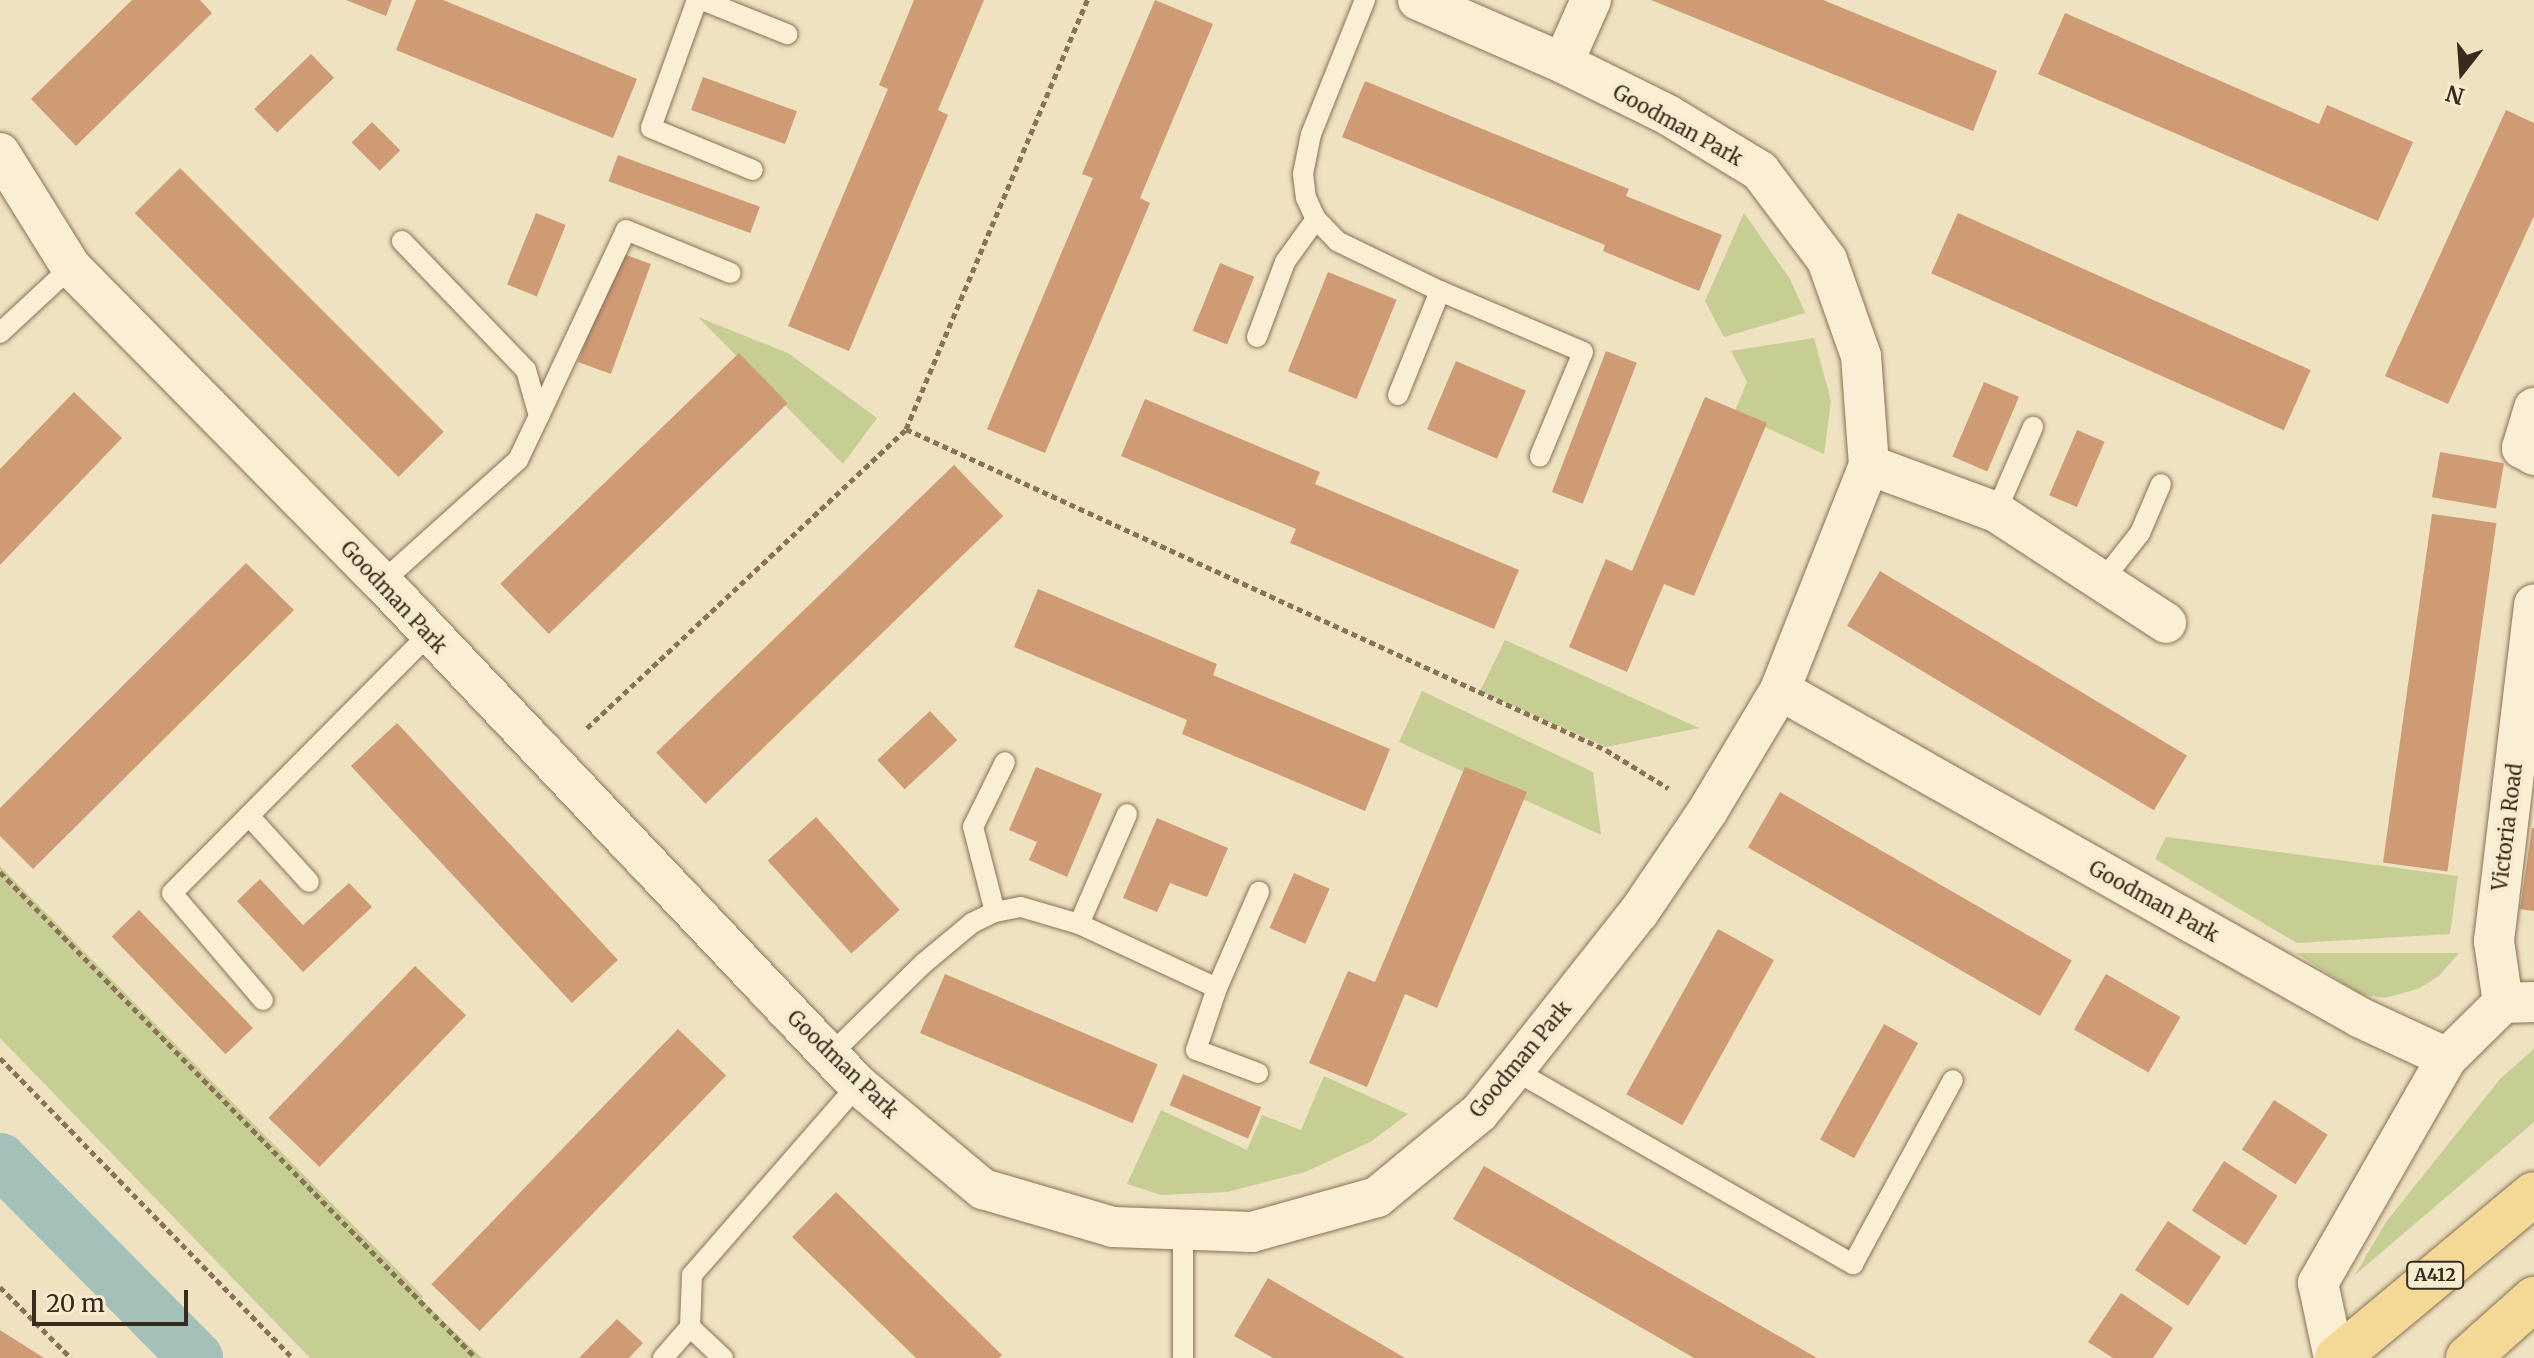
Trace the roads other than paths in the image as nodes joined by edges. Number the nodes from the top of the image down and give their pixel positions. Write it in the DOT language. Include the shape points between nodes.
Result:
graph roads {
  1 [pos="700,0"];
  2 [pos="1365,0"];
  3 [pos="1418,0"];
  4 [pos="1591,0"];
  5 [pos="787,34"];
  6 [pos="1563,63"];
  7 [pos="0,153"];
  8 [pos="753,170"];
  9 [pos="1316,219"];
  10 [pos="402,241"];
  11 [pos="71,267"];
  12 [pos="731,273"];
  13 [pos="1440,291"];
  14 [pos="0,333"];
  15 [pos="1257,337"];
  16 [pos="1398,395"];
  17 [pos="2534,408"];
  18 [pos="539,416"];
  19 [pos="2033,427"];
  20 [pos="2534,455"];
  21 [pos="1540,456"];
  22 [pos="1869,465"];
  23 [pos="2161,484"];
  24 [pos="1996,512"];
  25 [pos="2102,581"];
  26 [pos="382,582"];
  27 [pos="2534,604"];
  28 [pos="2166,623"];
  29 [pos="429,634"];
  30 [pos="1780,690"];
  31 [pos="1005,762"];
  32 [pos="1127,814"];
  33 [pos="249,816"];
  34 [pos="309,882"];
  35 [pos="1259,892"];
  36 [pos="995,912"];
  37 [pos="1079,924"];
  38 [pos="1217,988"];
  39 [pos="263,1000"];
  40 [pos="2519,1002"];
  41 [pos="829,1056"];
  42 [pos="2447,1058"];
  43 [pos="1514,1070"];
  44 [pos="1258,1073"];
  45 [pos="1953,1080"];
  46 [pos="858,1085"];
  47 [pos="2534,1194"];
  48 [pos="1183,1230"];
  49 [pos="2534,1299"];
  50 [pos="690,1327"];
  51 [pos="663,1358"];
  52 [pos="723,1358"];
  53 [pos="1183,1358"];
  54 [pos="2336,1358"];
  55 [pos="2468,1358"];
  1 -- 5 [label="lane"];
  1 -- 8 [label="lane" via="651,128"];
  2 -- 9 [label="lane" via="1311,134 1303,174"];
  3 -- 6 [label="street, Goodman Park"];
  4 -- 6 [label="street"];
  6 -- 22 [label="street, Goodman Park" via="1668,115 1760,171 1827,260 1861,356"];
  7 -- 11 [label="street, Goodman Park"];
  9 -- 13 [label="lane" via="1337,241"];
  9 -- 15 [label="lane" via="1285,262"];
  10 -- 18 [label="lane" via="526,370"];
  11 -- 14 [label="lane"];
  11 -- 26 [label="street, Goodman Park"];
  12 -- 18 [label="lane" via="626,230"];
  13 -- 16 [label="lane"];
  13 -- 21 [label="lane" via="1583,352"];
  17 -- 20 [label="street" via="2522,448"];
  18 -- 26 [label="lane" via="518,460"];
  19 -- 24 [label="lane"];
  22 -- 24 [label="street"];
  22 -- 30 [label="street, Goodman Park"];
  23 -- 25 [label="lane" via="2140,533"];
  24 -- 25 [label="street"];
  25 -- 28 [label="street"];
  26 -- 29 [label="street, Goodman Park"];
  27 -- 40 [label="street, Victoria Road" via="2494,941"];
  29 -- 33 [label="lane"];
  29 -- 41 [label="street, Goodman Park"];
  30 -- 42 [label="street, Goodman Park" via="2361,1018"];
  30 -- 43 [label="street, Goodman Park" via="1639,912"];
  31 -- 36 [label="lane" via="973,827"];
  32 -- 37 [label="lane"];
  33 -- 34 [label="lane"];
  33 -- 39 [label="lane" via="172,893"];
  35 -- 38 [label="lane"];
  36 -- 37 [label="lane" via="1021,907"];
  36 -- 41 [label="lane" via="972,923 924,963"];
  37 -- 38 [label="lane"];
  38 -- 44 [label="lane" via="1196,1050"];
  40 -- 42 [label="street"];
  41 -- 46 [label="street, Goodman Park"];
  42 -- 54 [label="street" via="2318,1283"];
  43 -- 45 [label="lane" via="1853,1264"];
  43 -- 48 [label="street, Goodman Park" via="1479,1113 1377,1197 1252,1232"];
  46 -- 48 [label="street, Goodman Park" via="983,1189 1113,1227"];
  46 -- 50 [label="lane" via="692,1275"];
  47 -- 54 [label="main road, A412"];
  48 -- 53 [label="lane"];
  49 -- 55 [label="main road"];
  50 -- 51 [label="lane"];
  50 -- 52 [label="lane"];
}
